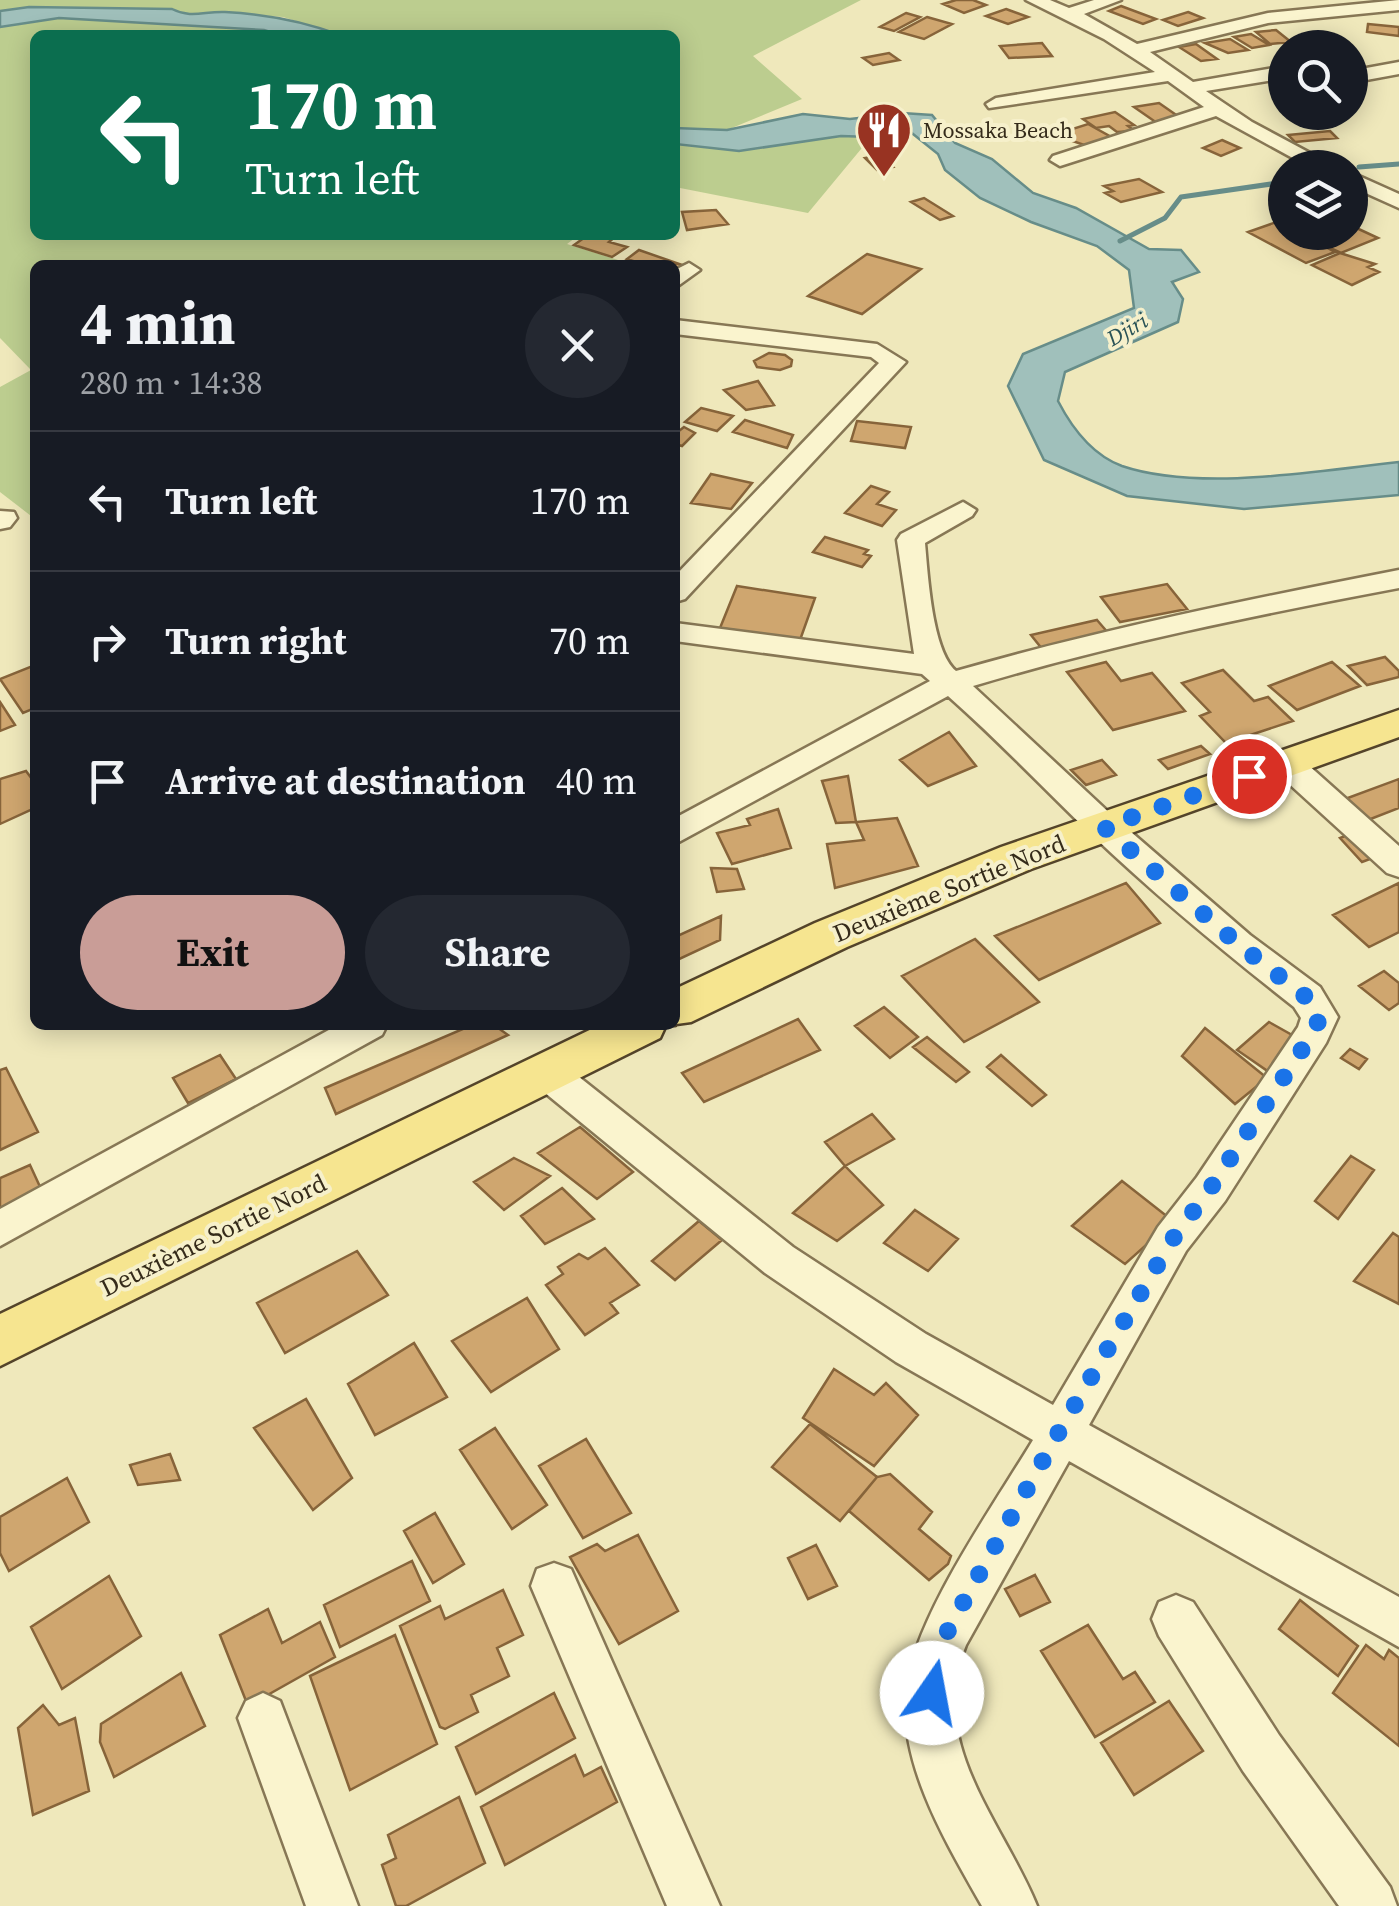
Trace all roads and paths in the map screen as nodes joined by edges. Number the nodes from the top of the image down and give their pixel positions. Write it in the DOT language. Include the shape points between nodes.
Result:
graph roads {
  1 [pos="1036,0"];
  2 [pos="1112,0"];
  3 [pos="1399,4"];
  4 [pos="1249,6"];
  5 [pos="1070,13"];
  6 [pos="1284,17"];
  7 [pos="1139,49"];
  8 [pos="1399,68"];
  9 [pos="1173,75"];
  10 [pos="1268,75"];
  11 [pos="1368,75"];
  12 [pos="1194,87"];
  13 [pos="996,104"];
  14 [pos="1219,109"];
  15 [pos="1295,150"];
  16 [pos="1060,160"];
  17 [pos="1368,187"];
  18 [pos="1399,202"];
  19 [pos="680,328"];
  20 [pos="964,510"];
  21 [pos="1399,578"];
  22 [pos="680,588"];
  23 [pos="680,633"];
  24 [pos="940,674"];
  25 [pos="1399,722"];
  26 [pos="1286,763"];
  27 [pos="1104,827"];
  28 [pos="680,829"];
  29 [pos="1399,865"];
  30 [pos="680,1007"];
  31 [pos="361,1030"];
  32 [pos="633,1030"];
  33 [pos="546,1072"];
  34 [pos="0,1229"];
  35 [pos="0,1341"];
  36 [pos="1060,1430"];
  37 [pos="554,1586"];
  38 [pos="1176,1619"];
  39 [pos="1399,1623"];
  40 [pos="263,1718"];
  41 [pos="332,1906"];
  42 [pos="694,1906"];
  43 [pos="1010,1906"];
  44 [pos="1372,1906"];
  1 -- 5 [label="street"];
  2 -- 5 [label="street"];
  3 -- 6 [label="street"];
  4 -- 6 [label="street"];
  5 -- 7 [label="street"];
  6 -- 7 [label="street"];
  7 -- 9 [label="street"];
  8 -- 11 [label="street"];
  9 -- 12 [label="street"];
  9 -- 13 [label="street"];
  10 -- 12 [label="street"];
  12 -- 14 [label="street"];
  14 -- 15 [label="street"];
  14 -- 16 [label="street"];
  17 -- 18 [label="street"];
  19 -- 22 [label="street" via="877,352 894,362"];
  20 -- 24 [label="street" via="911,540 916,592"];
  21 -- 24 [label="street"];
  23 -- 24 [label="street"];
  24 -- 27 [label="street"];
  24 -- 28 [label="street"];
  25 -- 26 [label="main road, Deuxième Sortie Nord"];
  26 -- 27 [label="main road, Deuxième Sortie Nord"];
  26 -- 29 [label="street"];
  27 -- 30 [label="main road, Deuxième Sortie Nord" via="831,935"];
  27 -- 36 [label="street" via="1306,997 1320,1017 1172,1240"];
  31 -- 34 [label="street"];
  32 -- 33 [label="main road, Deuxième Sortie Nord"];
  33 -- 35 [label="main road, Deuxième Sortie Nord"];
  33 -- 36 [label="street" via="780,1260 911,1348"];
  36 -- 39 [label="street"];
  36 -- 43 [label="street" via="934,1666 931,1719 942,1764 972,1839"];
  37 -- 42 [label="street"];
  38 -- 44 [label="street" via="1261,1753"];
  40 -- 41 [label="street"];
}
